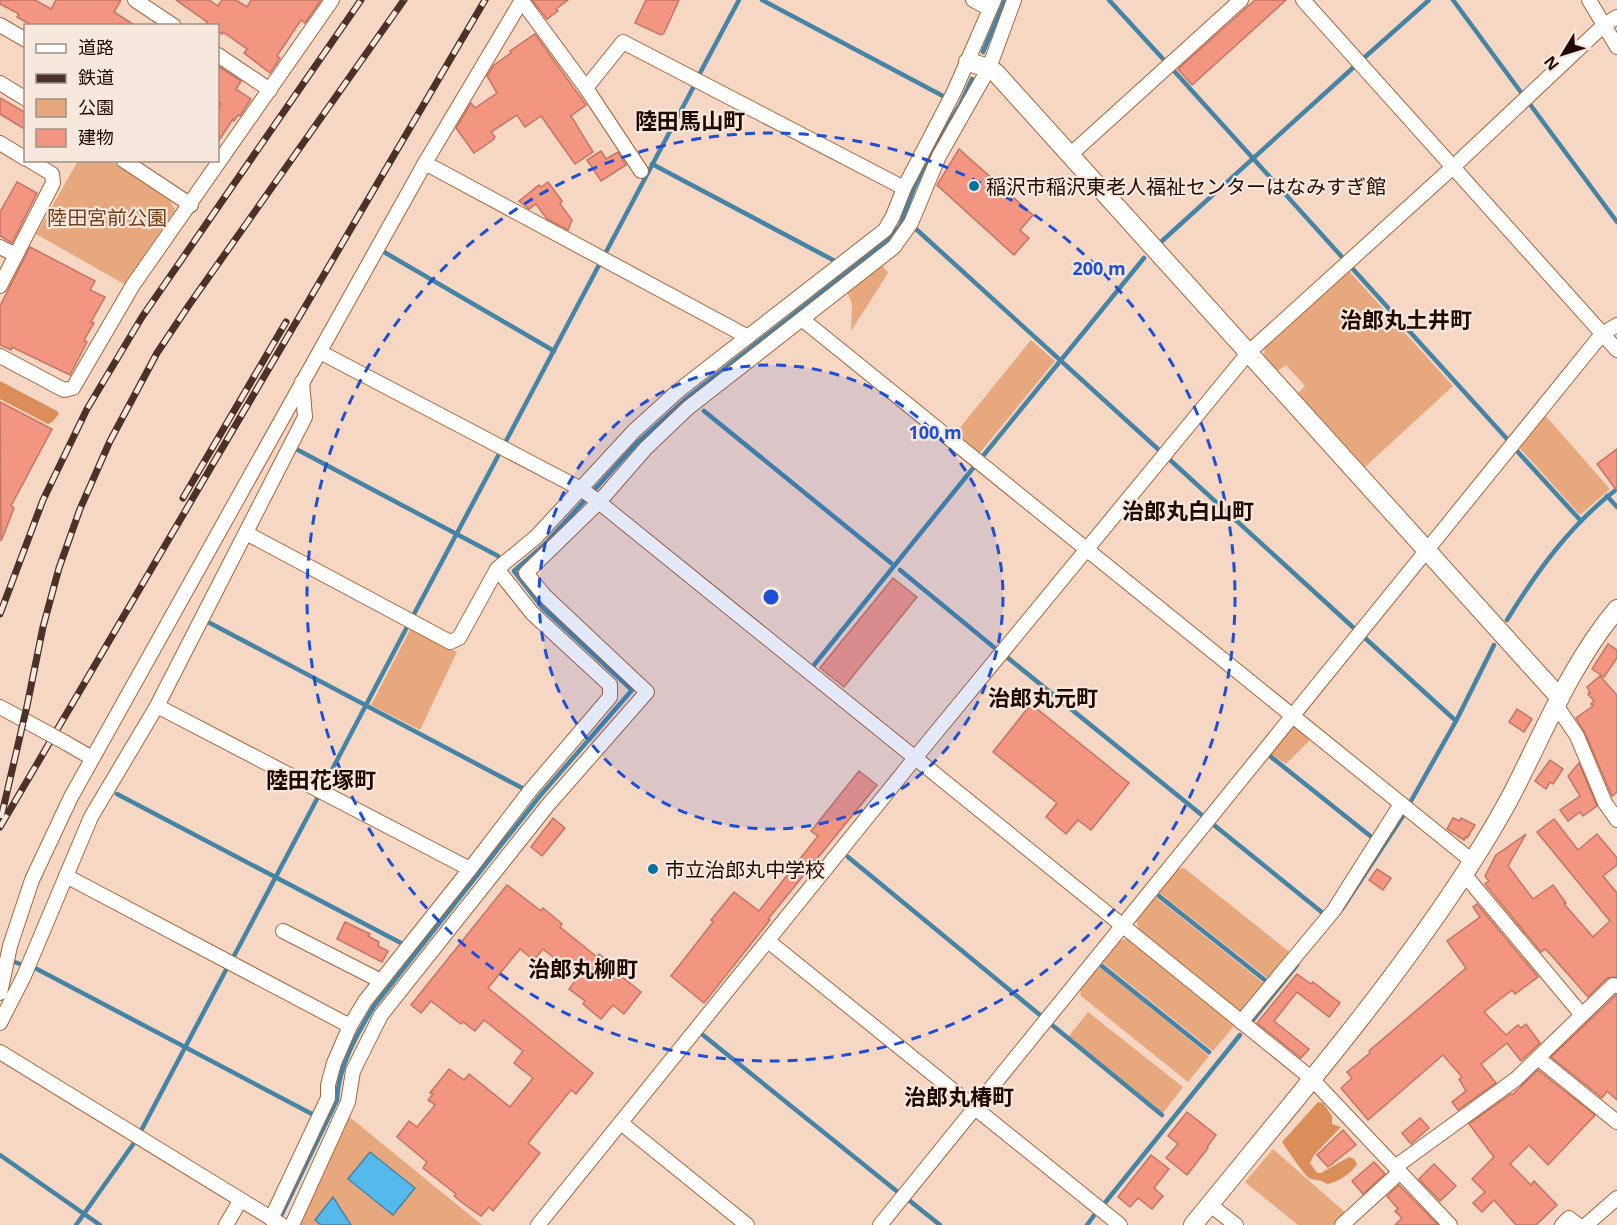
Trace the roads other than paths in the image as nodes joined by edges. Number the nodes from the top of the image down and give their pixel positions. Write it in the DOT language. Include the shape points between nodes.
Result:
graph roads {
  1 [pos="135,0"];
  2 [pos="332,0"];
  3 [pos="522,0"];
  4 [pos="973,0"];
  5 [pos="1014,0"];
  6 [pos="1241,0"];
  7 [pos="1303,0"];
  8 [pos="1589,0"];
  9 [pos="992,5"];
  10 [pos="1617,17"];
  11 [pos="171,24"];
  12 [pos="0,25"];
  13 [pos="1604,25"];
  14 [pos="24,39"];
  15 [pos="1617,47"];
  16 [pos="219,56"];
  17 [pos="968,62"];
  18 [pos="989,68"];
  19 [pos="0,83"];
  20 [pos="586,88"];
  21 [pos="270,90"];
  22 [pos="24,98"];
  23 [pos="0,143"];
  24 [pos="219,155"];
  25 [pos="1070,155"];
  26 [pos="24,158"];
  27 [pos="31,162"];
  28 [pos="126,162"];
  29 [pos="213,163"];
  30 [pos="425,163"];
  31 [pos="1452,167"];
  32 [pos="641,171"];
  33 [pos="904,188"];
  34 [pos="191,205"];
  35 [pos="0,247"];
  36 [pos="16,255"];
  37 [pos="0,285"];
  38 [pos="803,320"];
  39 [pos="1617,325"];
  40 [pos="1602,334"];
  41 [pos="748,337"];
  42 [pos="1617,350"];
  43 [pos="320,352"];
  44 [pos="1249,352"];
  45 [pos="0,356"];
  46 [pos="302,382"];
  47 [pos="590,496"];
  48 [pos="246,533"];
  49 [pos="1086,549"];
  50 [pos="1427,550"];
  51 [pos="497,569"];
  52 [pos="1617,609"];
  53 [pos="1558,701"];
  54 [pos="157,706"];
  55 [pos="0,707"];
  56 [pos="1292,716"];
  57 [pos="92,758"];
  58 [pos="915,758"];
  59 [pos="1401,804"];
  60 [pos="1617,820"];
  61 [pos="1468,868"];
  62 [pos="471,869"];
  63 [pos="66,876"];
  64 [pos="1122,926"];
  65 [pos="283,931"];
  66 [pos="768,941"];
  67 [pos="381,981"];
  68 [pos="1617,986"];
  69 [pos="0,993"];
  70 [pos="1582,1015"];
  71 [pos="1242,1022"];
  72 [pos="0,1023"];
  73 [pos="350,1026"];
  74 [pos="0,1052"];
  75 [pos="1538,1059"];
  76 [pos="1311,1078"];
  77 [pos="975,1108"];
  78 [pos="1617,1122"];
  79 [pos="621,1124"];
  80 [pos="1398,1170"];
  81 [pos="1617,1198"];
  82 [pos="240,1201"];
  83 [pos="1209,1204"];
  84 [pos="276,1221"];
  85 [pos="226,1225"];
  86 [pos="292,1225"];
  87 [pos="538,1225"];
  88 [pos="747,1225"];
  89 [pos="880,1225"];
  90 [pos="1120,1225"];
  91 [pos="1193,1225"];
  92 [pos="1236,1225"];
  93 [pos="1342,1225"];
  94 [pos="1450,1225"];
  95 [pos="1562,1225"];
  96 [pos="1578,1225"];
  97 [pos="1586,1225"];
  1 -- 11 [label="street"];
  2 -- 21 [label="street"];
  3 -- 20 [label="street"];
  3 -- 30 [label="street"];
  4 -- 9 [label="street"];
  5 -- 18 [label="street"];
  6 -- 25 [label="street"];
  7 -- 31 [label="street"];
  8 -- 13 [label="street"];
  9 -- 17 [label="street"];
  10 -- 13 [label="street"];
  12 -- 14 [label="street"];
  13 -- 15 [label="street"];
  13 -- 31 [label="street"];
  16 -- 21 [label="street"];
  17 -- 18 [label="street"];
  17 -- 33 [label="street"];
  18 -- 25 [label="street"];
  18 -- 38 [label="street" via="939,156 911,223 894,247"];
  19 -- 22 [label="street"];
  20 -- 32 [label="street"];
  20 -- 33 [label="street" via="622,42"];
  21 -- 24 [label="street"];
  23 -- 26 [label="street"];
  25 -- 44 [label="street"];
  27 -- 36 [label="street" via="52,174 53,183"];
  28 -- 34 [label="street"];
  29 -- 34 [label="street"];
  30 -- 41 [label="street"];
  30 -- 43 [label="street"];
  31 -- 40 [label="street"];
  31 -- 44 [label="street"];
  33 -- 41 [label="street" via="885,230"];
  34 -- 45 [label="street" via="133,285 73,388 64,390"];
  35 -- 36 [label="street"];
  36 -- 37 [label="street"];
  38 -- 47 [label="street" via="688,408"];
  38 -- 49 [label="street"];
  39 -- 40 [label="street"];
  40 -- 42 [label="street"];
  40 -- 50 [label="street"];
  41 -- 47 [label="street" via="643,423"];
  43 -- 46 [label="street"];
  43 -- 47 [label="street"];
  44 -- 49 [label="street"];
  44 -- 50 [label="street"];
  46 -- 48 [label="street" via="305,417"];
  46 -- 57 [label="street"];
  47 -- 51 [label="street"];
  47 -- 58 [label="street"];
  47 -- 86 [label="street" via="526,573 544,595 647,692 548,805 381,1015 353,1071 348,1102"];
  48 -- 51 [label="street" via="450,642 459,638"];
  48 -- 54 [label="street"];
  49 -- 56 [label="street"];
  49 -- 58 [label="street"];
  50 -- 53 [label="street"];
  50 -- 56 [label="street"];
  51 -- 62 [label="street" via="532,613 610,685 610,696 529,792"];
  52 -- 53 [label="street" via="1583,656"];
  53 -- 60 [label="street" via="1605,803"];
  53 -- 61 [label="street" via="1519,782"];
  54 -- 62 [label="street"];
  54 -- 63 [label="street" via="91,817"];
  55 -- 57 [label="street, bridge"];
  56 -- 59 [label="street"];
  56 -- 64 [label="street"];
  57 -- 69 [label="street" via="32,880 10,946"];
  58 -- 64 [label="street"];
  58 -- 66 [label="street"];
  59 -- 61 [label="street"];
  59 -- 71 [label="street" via="1334,909"];
  61 -- 70 [label="street"];
  61 -- 76 [label="street" via="1396,972"];
  62 -- 67 [label="street"];
  63 -- 72 [label="street"];
  63 -- 73 [label="street"];
  64 -- 71 [label="street"];
  64 -- 77 [label="street"];
  65 -- 67 [label="street"];
  66 -- 77 [label="street"];
  66 -- 79 [label="street"];
  67 -- 73 [label="street"];
  68 -- 70 [label="street"];
  70 -- 75 [label="street"];
  71 -- 76 [label="street"];
  73 -- 84 [label="street" via="334,1063 328,1098"];
  74 -- 82 [label="street"];
  75 -- 78 [label="street"];
  75 -- 80 [label="street"];
  76 -- 80 [label="street"];
  76 -- 83 [label="street"];
  77 -- 89 [label="street"];
  77 -- 90 [label="street"];
  79 -- 87 [label="street"];
  79 -- 88 [label="street"];
  80 -- 93 [label="street"];
  80 -- 94 [label="street"];
  81 -- 97 [label="street"];
  82 -- 84 [label="street"];
  82 -- 85 [label="street"];
  83 -- 91 [label="street"];
  83 -- 92 [label="street"];
  95 -- 96 [label="street" via="1569,1218"];
}
